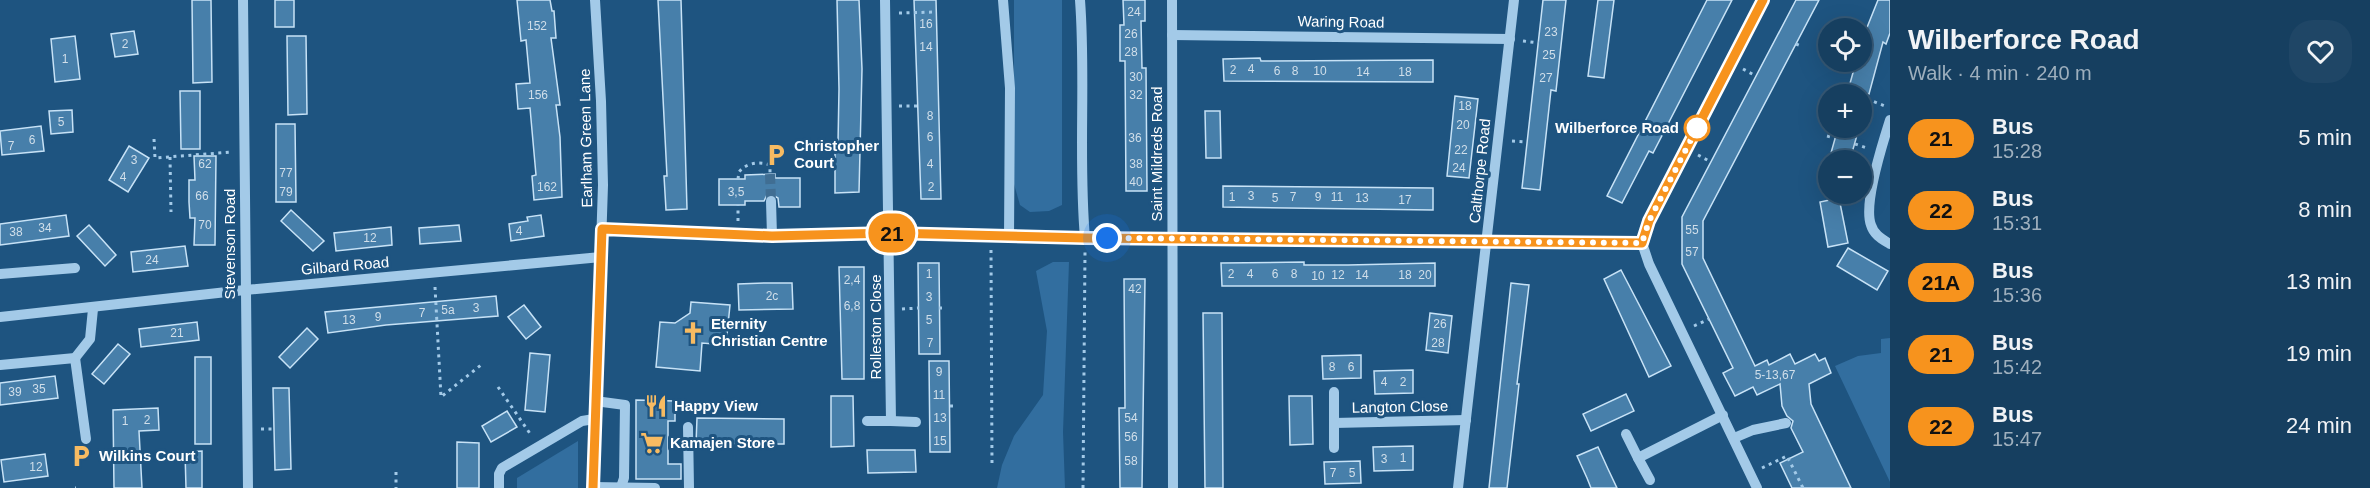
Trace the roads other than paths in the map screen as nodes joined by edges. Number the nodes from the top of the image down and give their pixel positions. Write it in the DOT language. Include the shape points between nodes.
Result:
graph roads {
  1 [pos="243,0"];
  2 [pos="595,0"];
  3 [pos="885,0"];
  4 [pos="1003,0"];
  5 [pos="1080,0"];
  6 [pos="1172,0"];
  7 [pos="1514,0"];
  8 [pos="1763,0"];
  9 [pos="1172,35"];
  10 [pos="1510,39"];
  11 [pos="1890,120"];
  12 [pos="771,201"];
  13 [pos="602,229"];
  14 [pos="890,233"];
  15 [pos="772,236"];
  16 [pos="1009,237"];
  17 [pos="1085,238"];
  18 [pos="1173,238"];
  19 [pos="1487,240"];
  20 [pos="1642,243"];
  21 [pos="1890,244"];
  22 [pos="601,257"];
  23 [pos="75,268"];
  24 [pos="0,274"];
  25 [pos="245,290"];
  26 [pos="93,309"];
  27 [pos="0,317"];
  28 [pos="75,358"];
  29 [pos="0,365"];
  30 [pos="1334,392"];
  31 [pos="595,401"];
  32 [pos="1723,415"];
  33 [pos="594,419"];
  34 [pos="1466,420"];
  35 [pos="867,421"];
  36 [pos="891,421"];
  37 [pos="916,422"];
  38 [pos="1334,423"];
  39 [pos="1785,423"];
  40 [pos="688,427"];
  41 [pos="1626,434"];
  42 [pos="1734,438"];
  43 [pos="86,439"];
  44 [pos="1334,448"];
  45 [pos="1638,458"];
  46 [pos="1650,480"];
  47 [pos="593,487"];
  48 [pos="621,487"];
  49 [pos="248,488"];
  50 [pos="499,488"];
  51 [pos="655,488"];
  52 [pos="688,488"];
  53 [pos="1173,488"];
  54 [pos="1458,488"];
  55 [pos="1758,488"];
  1 -- 25 [label="street, Stevenson Road"];
  2 -- 13 [label="street, Earlham Green Lane" via="602,101"];
  3 -- 14 [label="street, Rolleston Close"];
  4 -- 16 [label="street" via="1010,88"];
  5 -- 17 [label="street"];
  6 -- 9 [label="street, Saint Mildreds Road"];
  7 -- 10 [label="street, Calthorpe Road"];
  8 -- 20 [label="street" via="1649,221"];
  9 -- 10 [label="street, Waring Road"];
  9 -- 18 [label="street, Saint Mildreds Road"];
  10 -- 19 [label="street, Calthorpe Road"];
  11 -- 21 [label="street" via="1872,190 1870,224 1878,237"];
  12 -- 15 [label="street"];
  13 -- 15 [label="street"];
  13 -- 22 [label="street, Earlham Green Lane"];
  14 -- 15 [label="street"];
  14 -- 16 [label="street"];
  14 -- 36 [label="street, Rolleston Close"];
  16 -- 17 [label="street"];
  17 -- 18 [label="street"];
  18 -- 19 [label="street"];
  18 -- 53 [label="street, Saint Mildreds Road"];
  19 -- 20 [label="street"];
  19 -- 34 [label="street, Calthorpe Road"];
  20 -- 32 [label="street" via="1648,264"];
  22 -- 25 [label="street, Gilbard Road"];
  22 -- 31 [label="street, Earlham Green Lane"];
  23 -- 24 [label="street"];
  25 -- 26 [label="street, Gilbard Road"];
  25 -- 49 [label="street, Stevenson Road"];
  26 -- 27 [label="street, Gilbard Road"];
  26 -- 28 [label="street" via="90,339"];
  28 -- 29 [label="street"];
  28 -- 43 [label="street"];
  30 -- 38 [label="street, Langton Close"];
  31 -- 33 [label="street, Earlham Green Lane"];
  31 -- 48 [label="street" via="625,405"];
  32 -- 42 [label="street"];
  32 -- 45 [label="street"];
  33 -- 47 [label="street, Earlham Green Lane"];
  33 -- 50 [label="street" via="582,421 502,468"];
  34 -- 38 [label="street, Langton Close"];
  34 -- 54 [label="street, Calthorpe Road"];
  35 -- 36 [label="street"];
  36 -- 37 [label="street"];
  38 -- 44 [label="street, Langton Close"];
  39 -- 42 [label="street"];
  40 -- 52 [label="street"];
  41 -- 45 [label="street"];
  42 -- 55 [label="street"];
  45 -- 46 [label="street"];
  47 -- 48 [label="street"];
  48 -- 51 [label="street"];
}
